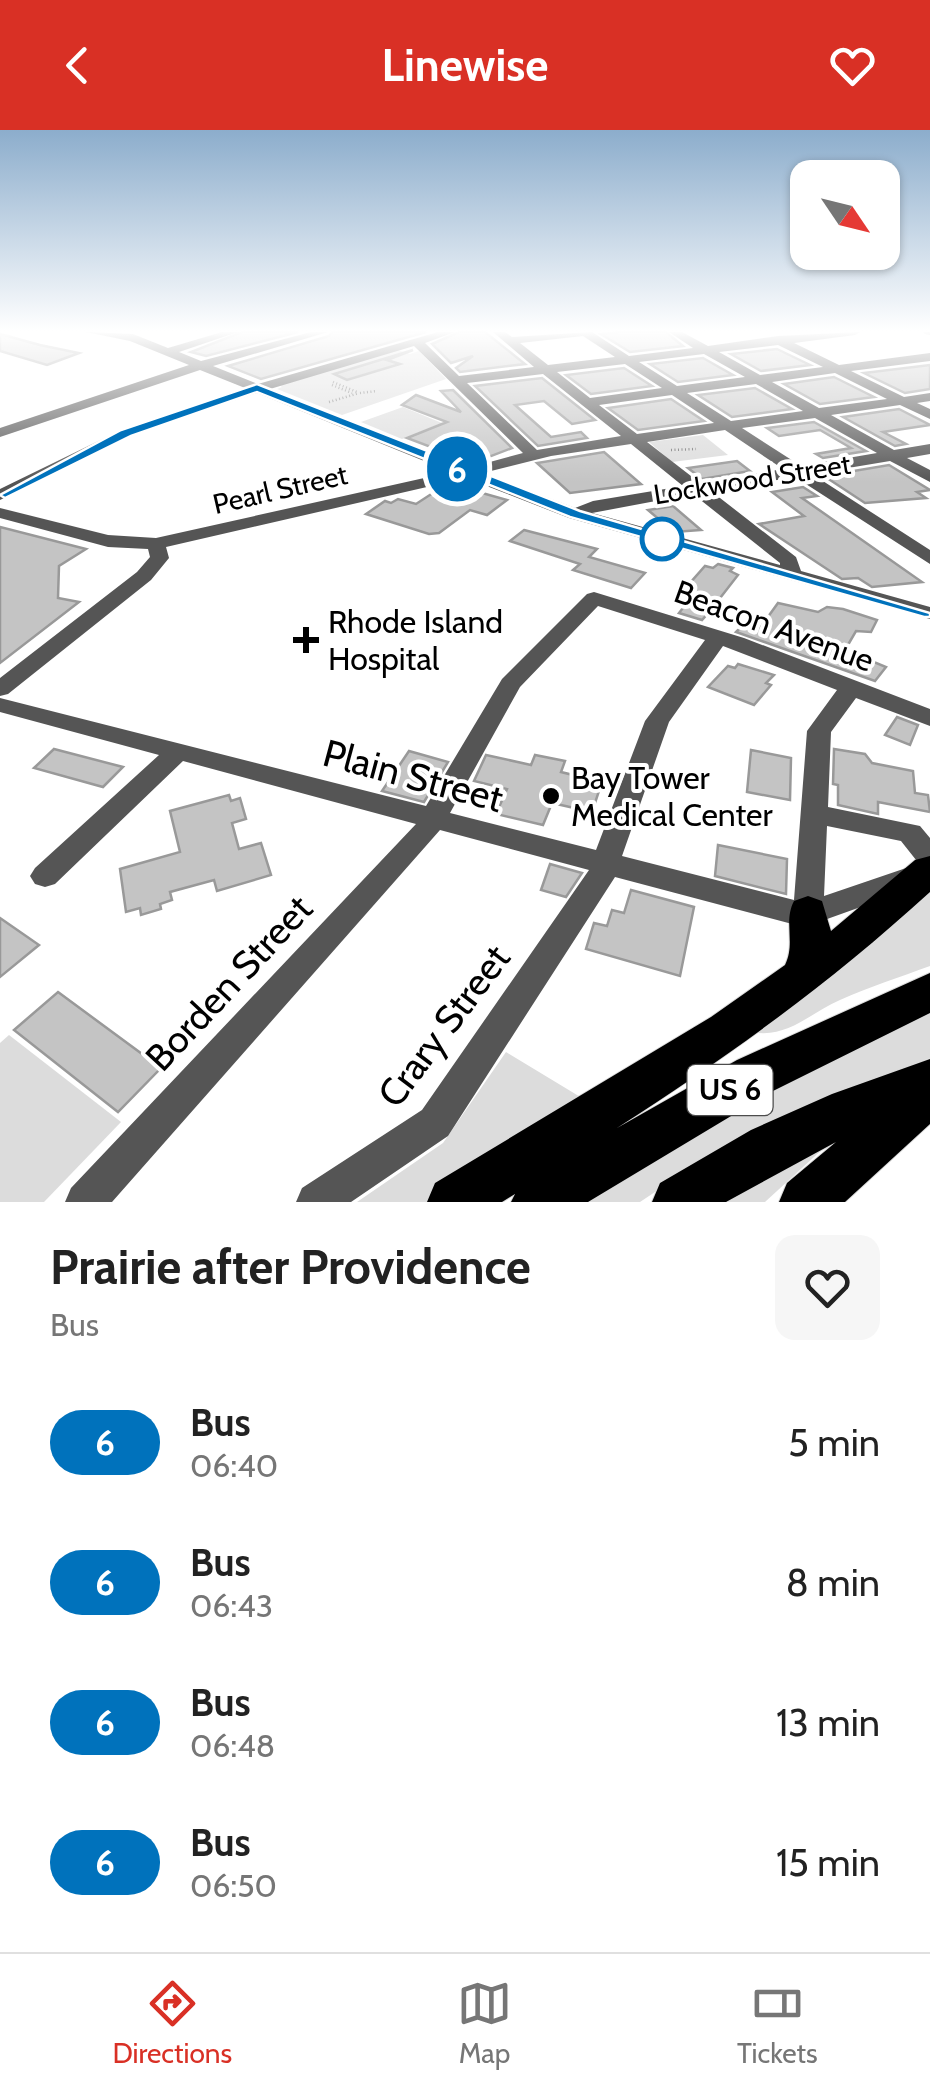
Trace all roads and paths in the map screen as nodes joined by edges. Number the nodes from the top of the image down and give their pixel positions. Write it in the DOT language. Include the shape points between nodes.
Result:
graph roads {
  1 [pos="147,382"];
  2 [pos="242,382"];
  3 [pos="277,382"];
  4 [pos="460,382"];
  5 [pos="563,382"];
  6 [pos="663,382"];
  7 [pos="735,382"];
  8 [pos="763,382"];
  9 [pos="863,382"];
  10 [pos="332,383"];
  11 [pos="257,388"];
  12 [pos="676,390"];
  13 [pos="377,391"];
  14 [pos="359,393"];
  15 [pos="930,397"];
  16 [pos="902,401"];
  17 [pos="588,402"];
  18 [pos="328,403"];
  19 [pos="816,413"];
  20 [pos="930,415"];
  21 [pos="730,426"];
  22 [pos="4,428"];
  23 [pos="636,440"];
  24 [pos="696,448"];
  25 [pos="930,449"];
  26 [pos="533,455"];
  27 [pos="892,456"];
  28 [pos="676,461"];
  29 [pos="466,472"];
  30 [pos="798,472"];
  31 [pos="930,477"];
  32 [pos="696,488"];
  33 [pos="0,495"];
  34 [pos="0,513"];
  35 [pos="575,514"];
  36 [pos="156,544"];
  37 [pos="930,558"];
  38 [pos="792,574"];
  39 [pos="594,598"];
  40 [pos="930,613"];
  41 [pos="718,637"];
  42 [pos="851,688"];
  43 [pos="0,689"];
  44 [pos="0,705"];
  45 [pos="930,718"];
  46 [pos="177,753"];
  47 [pos="815,814"];
  48 [pos="433,820"];
  49 [pos="930,857"];
  50 [pos="604,865"];
  51 [pos="929,870"];
  52 [pos="45,876"];
  53 [pos="808,912"];
  54 [pos="800,979"];
  55 [pos="930,992"];
  56 [pos="930,1082"];
  57 [pos="930,1092"];
  58 [pos="85,1202"];
  59 [pos="316,1202"];
  60 [pos="454,1202"];
  61 [pos="538,1202"];
  62 [pos="679,1202"];
  63 [pos="806,1202"];
  1 -- 22 [label="street"];
  2 -- 11 [label="street"];
  3 -- 11 [label="street"];
  4 -- 26 [label="street"];
  5 -- 17 [label="street"];
  6 -- 12 [label="street"];
  7 -- 12 [label="street"];
  8 -- 19 [label="street"];
  9 -- 16 [label="street"];
  10 -- 14 [label="path"];
  11 -- 29 [label="street"];
  11 -- 33 [label="street" via="126,433"];
  12 -- 17 [label="street"];
  12 -- 21 [label="street"];
  13 -- 14 [label="path"];
  14 -- 18 [label="path"];
  15 -- 16 [label="street, Pearl Street"];
  16 -- 19 [label="street, Pearl Street"];
  16 -- 20 [label="street"];
  17 -- 23 [label="street"];
  19 -- 21 [label="street, Pearl Street"];
  19 -- 27 [label="street"];
  21 -- 23 [label="street, Pearl Street"];
  21 -- 30 [label="street"];
  23 -- 26 [label="street, Pearl Street"];
  23 -- 32 [label="street"];
  24 -- 28 [label="path" via="664,451"];
  25 -- 27 [label="street, Lockwood Street"];
  26 -- 29 [label="street, Pearl Street"];
  27 -- 30 [label="street, Lockwood Street"];
  27 -- 31 [label="street"];
  29 -- 35 [label="street"];
  29 -- 36 [label="street, Pearl Street"];
  30 -- 32 [label="street, Lockwood Street"];
  30 -- 37 [label="street"];
  32 -- 35 [label="street, Lockwood Street"];
  32 -- 38 [label="street" via="789,561"];
  34 -- 36 [label="street, Pearl Street" via="86,537"];
  35 -- 38 [label="street"];
  36 -- 43 [label="street" via="160,558 144,576"];
  38 -- 40 [label="street"];
  39 -- 41 [label="street, Beacon Avenue"];
  39 -- 48 [label="street, Borden Street" via="510,684"];
  41 -- 42 [label="street, Beacon Avenue"];
  41 -- 50 [label="street, Crary Street" via="657,720"];
  42 -- 45 [label="street, Beacon Avenue"];
  42 -- 47 [label="street" via="819,731"];
  44 -- 46 [label="street, Plain Street"];
  46 -- 48 [label="street, Plain Street"];
  46 -- 52 [label="street"];
  47 -- 49 [label="street" via="910,833"];
  47 -- 53 [label="street"];
  48 -- 50 [label="street, Plain Street"];
  48 -- 58 [label="street, Borden Street"];
  50 -- 53 [label="street, Plain Street"];
  50 -- 59 [label="street, Crary Street" via="435,1123"];
  51 -- 53 [label="street"];
  51 -- 54 [label="highway"];
  53 -- 54 [label="highway" via="813,953"];
  54 -- 60 [label="highway" via="687,1059"];
  55 -- 61 [label="highway, US 6" via="726,1092"];
  56 -- 62 [label="highway" via="799,1132"];
  57 -- 63 [label="highway"];
}
